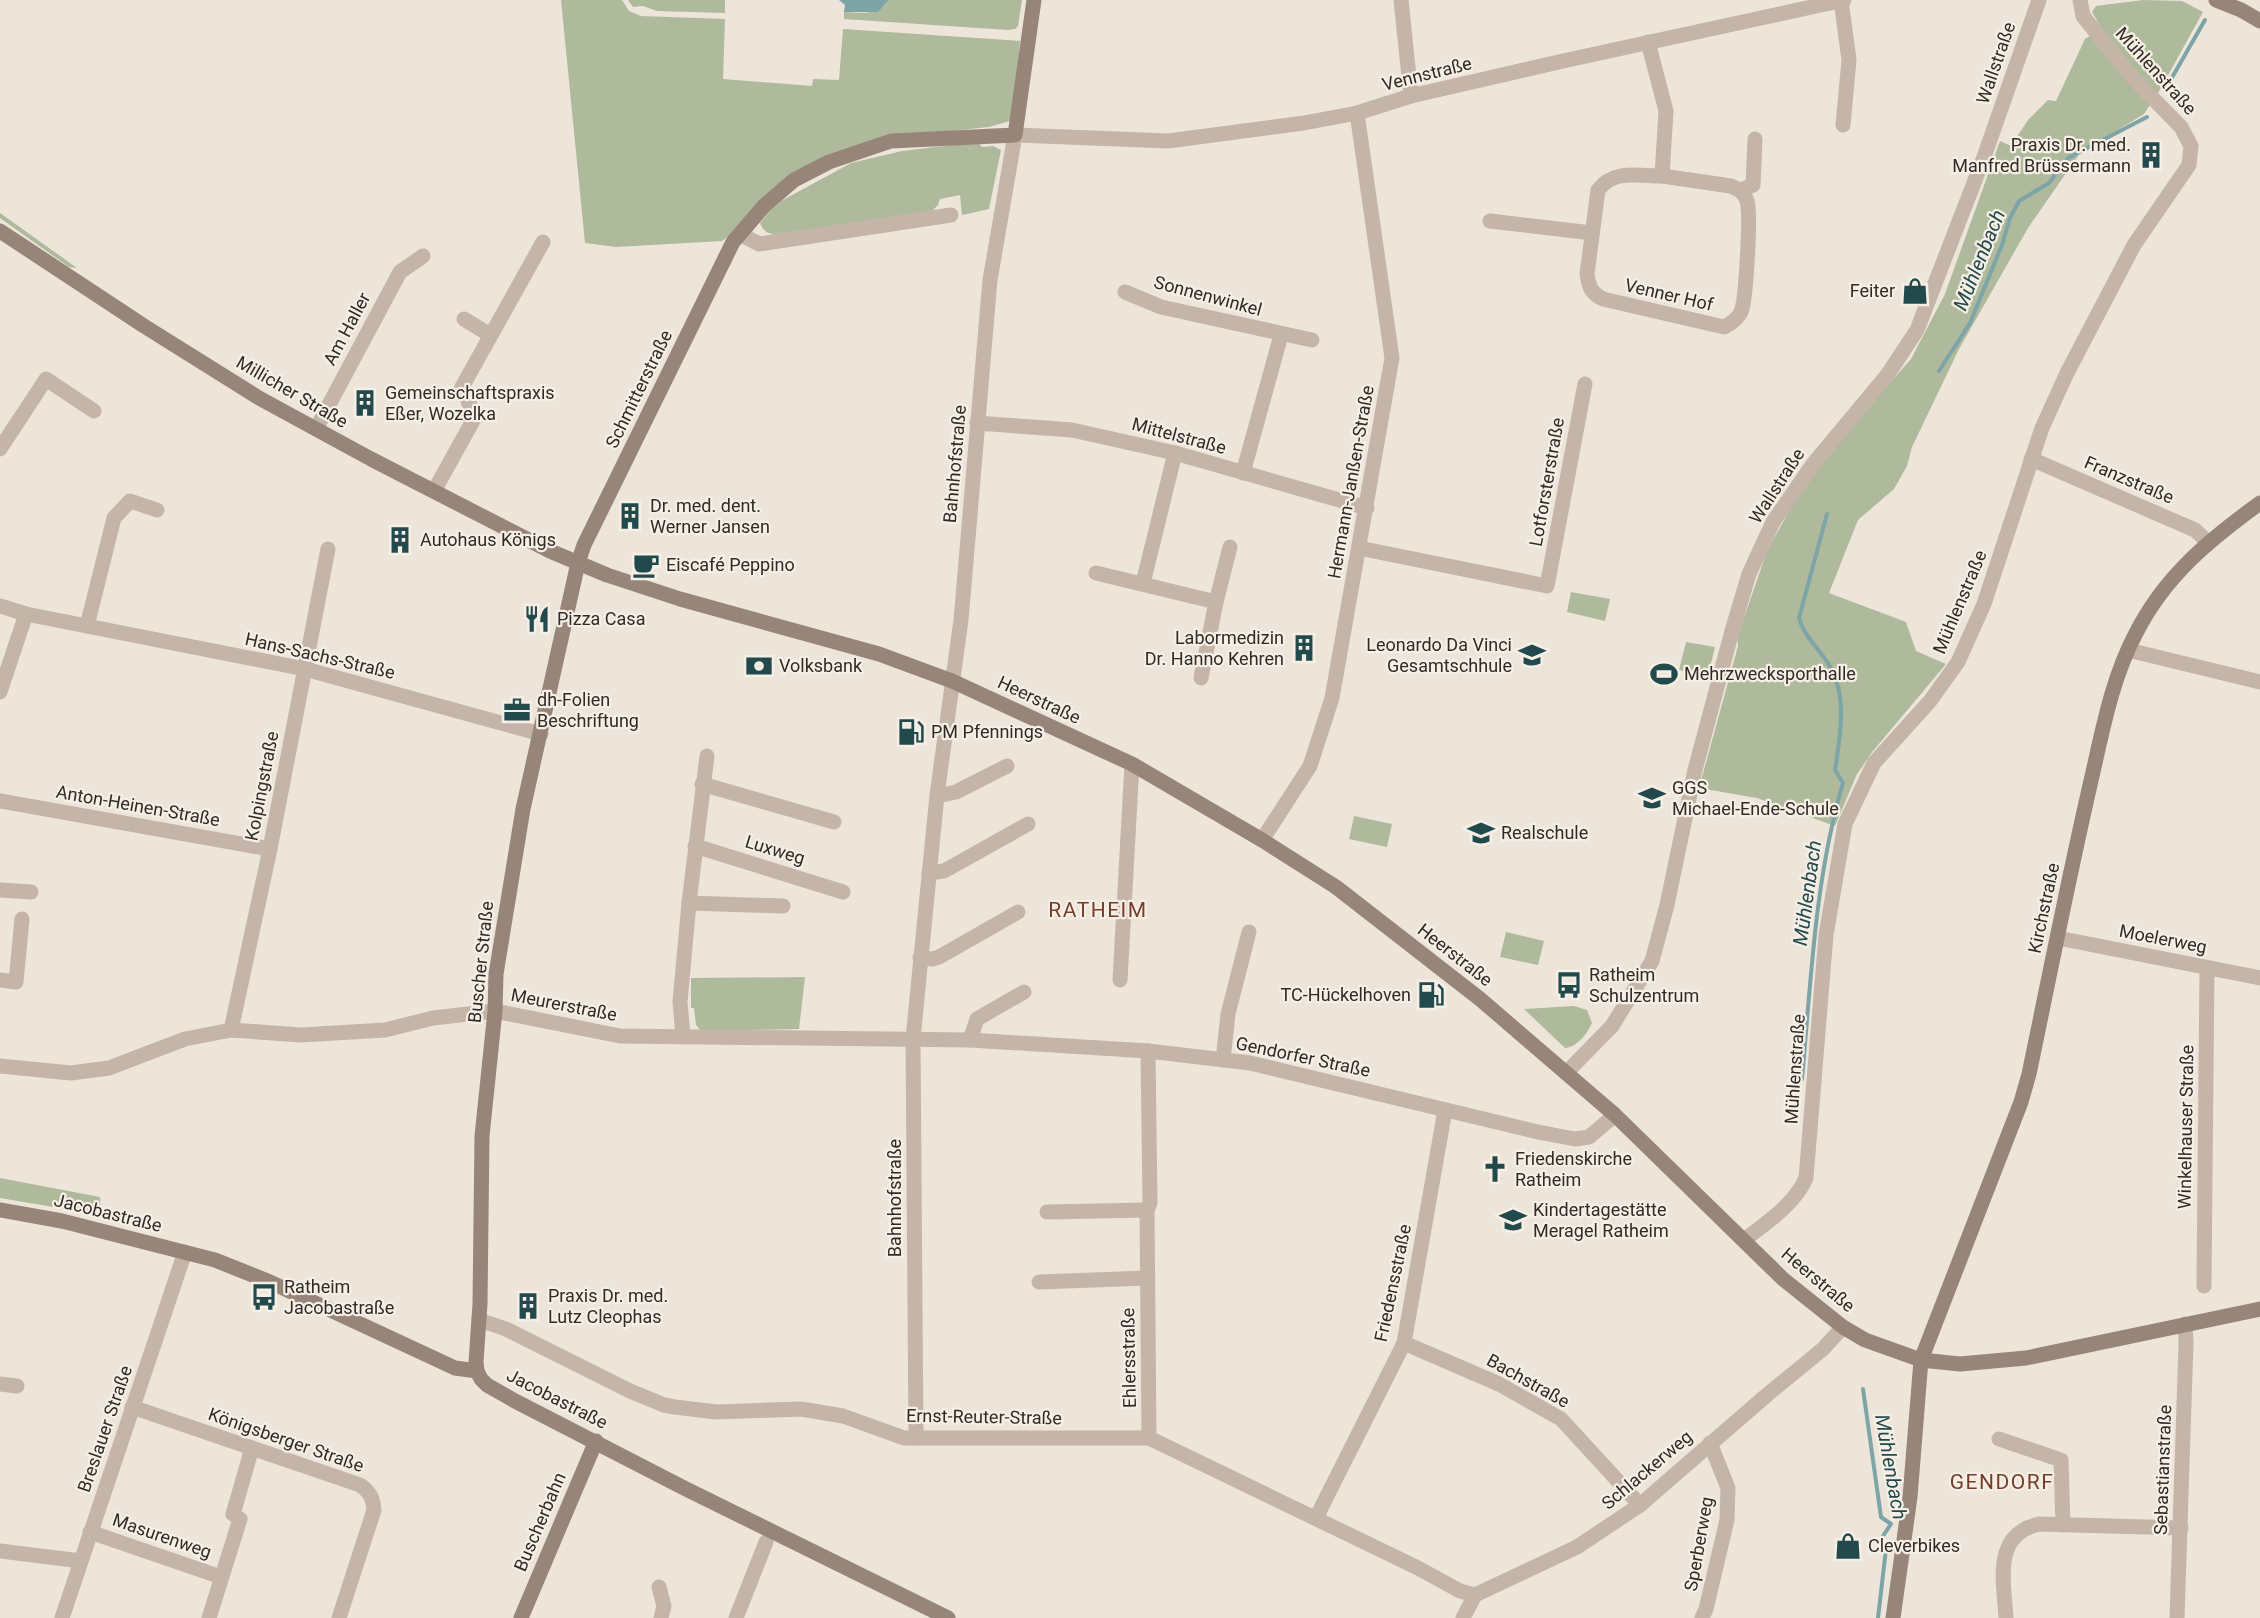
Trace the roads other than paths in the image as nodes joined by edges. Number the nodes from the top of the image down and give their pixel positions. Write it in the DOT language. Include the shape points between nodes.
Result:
graph roads {
  1 [pos="1034,0"];
  2 [pos="1401,0"];
  3 [pos="1842,0"];
  4 [pos="2038,0"];
  5 [pos="2080,0"];
  6 [pos="2216,0"];
  7 [pos="2260,21"];
  8 [pos="1648,42"];
  9 [pos="1411,96"];
  10 [pos="1357,113"];
  11 [pos="1843,125"];
  12 [pos="1016,135"];
  13 [pos="1755,139"];
  14 [pos="1662,176"];
  15 [pos="1740,190"];
  16 [pos="951,215"];
  17 [pos="1490,221"];
  18 [pos="0,231"];
  19 [pos="740,234"];
  20 [pos="1592,234"];
  21 [pos="543,242"];
  22 [pos="423,256"];
  23 [pos="1125,292"];
  24 [pos="464,319"];
  25 [pos="490,334"];
  26 [pos="1281,335"];
  27 [pos="1312,340"];
  28 [pos="1585,384"];
  29 [pos="94,411"];
  30 [pos="977,423"];
  31 [pos="316,429"];
  32 [pos="0,449"];
  33 [pos="1175,453"];
  34 [pos="2031,459"];
  35 [pos="1243,473"];
  36 [pos="434,491"];
  37 [pos="2260,503"];
  38 [pos="1367,508"];
  39 [pos="158,510"];
  40 [pos="2208,542"];
  41 [pos="1230,547"];
  42 [pos="1359,548"];
  43 [pos="328,549"];
  44 [pos="578,563"];
  45 [pos="1096,573"];
  46 [pos="1143,583"];
  47 [pos="1216,602"];
  48 [pos="0,606"];
  49 [pos="26,614"];
  50 [pos="87,626"];
  51 [pos="2128,650"];
  52 [pos="304,669"];
  53 [pos="1201,678"];
  54 [pos="952,681"];
  55 [pos="2260,682"];
  56 [pos="0,692"];
  57 [pos="541,734"];
  58 [pos="707,756"];
  59 [pos="1132,764"];
  60 [pos="1007,766"];
  61 [pos="702,784"];
  62 [pos="937,796"];
  63 [pos="0,801"];
  64 [pos="834,822"];
  65 [pos="1028,824"];
  66 [pos="1262,840"];
  67 [pos="695,846"];
  68 [pos="270,849"];
  69 [pos="929,873"];
  70 [pos="0,890"];
  71 [pos="31,892"];
  72 [pos="843,892"];
  73 [pos="688,903"];
  74 [pos="783,906"];
  75 [pos="1018,912"];
  76 [pos="22,920"];
  77 [pos="1249,932"];
  78 [pos="2058,938"];
  79 [pos="920,958"];
  80 [pos="2207,968"];
  81 [pos="2260,978"];
  82 [pos="0,980"];
  83 [pos="1120,980"];
  84 [pos="1024,992"];
  85 [pos="495,1011"];
  86 [pos="231,1030"];
  87 [pos="683,1037"];
  88 [pos="913,1039"];
  89 [pos="970,1040"];
  90 [pos="1148,1051"];
  91 [pos="1223,1060"];
  92 [pos="0,1066"];
  93 [pos="1566,1073"];
  94 [pos="1445,1110"];
  95 [pos="1615,1115"];
  96 [pos="0,1210"];
  97 [pos="1147,1210"];
  98 [pos="1047,1212"];
  99 [pos="1744,1240"];
  100 [pos="185,1252"];
  101 [pos="1147,1278"];
  102 [pos="1039,1282"];
  103 [pos="2204,1286"];
  104 [pos="2260,1309"];
  105 [pos="479,1320"];
  106 [pos="2185,1324"];
  107 [pos="1843,1327"];
  108 [pos="1404,1343"];
  109 [pos="1921,1360"];
  110 [pos="477,1371"];
  111 [pos="0,1384"];
  112 [pos="17,1386"];
  113 [pos="132,1407"];
  114 [pos="916,1438"];
  115 [pos="1149,1438"];
  116 [pos="1999,1439"];
  117 [pos="596,1441"];
  118 [pos="1710,1443"];
  119 [pos="252,1448"];
  120 [pos="1640,1505"];
  121 [pos="1316,1518"];
  122 [pos="2063,1525"];
  123 [pos="2181,1528"];
  124 [pos="90,1532"];
  125 [pos="766,1542"];
  126 [pos="0,1551"];
  127 [pos="81,1561"];
  128 [pos="221,1577"];
  129 [pos="658,1587"];
  130 [pos="1474,1595"];
  131 [pos="62,1618"];
  132 [pos="209,1618"];
  133 [pos="339,1618"];
  134 [pos="521,1618"];
  135 [pos="661,1618"];
  136 [pos="736,1618"];
  137 [pos="948,1618"];
  138 [pos="1463,1618"];
  139 [pos="1702,1618"];
  140 [pos="1893,1618"];
  141 [pos="2006,1618"];
  142 [pos="2177,1618"];
  1 -- 12 [label="main road"];
  2 -- 9 [label="street"];
  3 -- 8 [label="street, Vennstraße"];
  3 -- 11 [label="street" via="1849,60"];
  4 -- 93 [label="street, Wallstraße" via="1917,330 1888,374 1813,464 1773,522 1749,574 1695,770 1652,961 1612,1026"];
  5 -- 34 [label="street, Mühlenstraße" via="2083,16 2130,75 2181,127 2191,146 2189,165 2134,245 2067,373"];
  6 -- 7 [label="main road"];
  8 -- 9 [label="street, Vennstraße"];
  8 -- 14 [label="street" via="1666,111"];
  9 -- 10 [label="street, Vennstraße"];
  10 -- 12 [label="street, Vennstraße" via="1168,141"];
  10 -- 38 [label="street, Hermann-Janßen-Straße" via="1392,358"];
  12 -- 19 [label="main road, Schmitterstraße" via="891,141 829,162 794,180"];
  12 -- 30 [label="street, Bahnhofstraße" via="990,280"];
  13 -- 15 [label="street" via="1753,185"];
  14 -- 15 [label="street, Venner Hof"];
  14 -- 20 [label="street, Venner Hof" via="1617,175 1604,183 1598,190"];
  15 -- 20 [label="street, Venner Hof" via="1747,201 1748,259 1742,311 1724,327 1594,295 1587,274"];
  16 -- 19 [label="street" via="759,244"];
  17 -- 20 [label="street"];
  18 -- 31 [label="main road, Millicher Straße" via="144,326"];
  19 -- 44 [label="main road, Schmitterstraße" via="700,307"];
  21 -- 25 [label="street"];
  22 -- 31 [label="street, Am Haller" via="400,272"];
  23 -- 26 [label="street, Sonnenwinkel" via="1161,307"];
  24 -- 25 [label="street"];
  25 -- 36 [label="street" via="462,387 475,417"];
  26 -- 27 [label="street, Sonnenwinkel"];
  26 -- 35 [label="street, Sonnenwinkel"];
  28 -- 42 [label="street, Lotforsterstraße" via="1547,586"];
  29 -- 32 [label="street" via="46,379"];
  30 -- 33 [label="street, Mittelstraße" via="1072,430"];
  30 -- 54 [label="street, Bahnhofstraße" via="962,620"];
  31 -- 36 [label="main road, Millicher Straße"];
  33 -- 35 [label="street, Mittelstraße"];
  33 -- 46 [label="street"];
  34 -- 40 [label="street, Franzstraße" via="2195,530"];
  34 -- 99 [label="street, Mühlenstraße" via="1984,604 1958,662 1930,701 1874,763 1845,824 1826,934 1806,1178 1802,1189 1783,1208"];
  35 -- 38 [label="street, Mittelstraße"];
  36 -- 44 [label="main road, Millicher Straße"];
  37 -- 40 [label="main road, Kirchstraße"];
  38 -- 42 [label="street, Hermann-Janßen-Straße"];
  39 -- 50 [label="street" via="130,501 114,518"];
  40 -- 51 [label="main road, Kirchstraße" via="2160,595"];
  41 -- 47 [label="street"];
  42 -- 66 [label="street, Hermann-Janßen-Straße" via="1324,729 1310,766"];
  43 -- 52 [label="street, Kolpingstraße"];
  44 -- 54 [label="main road, Heerstraße" via="680,599 875,653"];
  44 -- 57 [label="main road, Buscher Straße"];
  45 -- 46 [label="street"];
  46 -- 47 [label="street"];
  47 -- 53 [label="street"];
  48 -- 49 [label="street, Hans-Sachs-Straße"];
  49 -- 50 [label="street, Hans-Sachs-Straße"];
  49 -- 56 [label="street"];
  50 -- 52 [label="street, Hans-Sachs-Straße"];
  51 -- 55 [label="street"];
  51 -- 78 [label="main road, Kirchstraße" via="2109,706"];
  52 -- 57 [label="street, Hans-Sachs-Straße"];
  52 -- 68 [label="street, Kolpingstraße"];
  54 -- 59 [label="main road, Heerstraße"];
  54 -- 62 [label="street, Bahnhofstraße"];
  57 -- 85 [label="main road, Buscher Straße" via="513,858 496,975"];
  58 -- 61 [label="street"];
  59 -- 66 [label="main road, Heerstraße"];
  59 -- 83 [label="street"];
  60 -- 62 [label="street" via="956,792"];
  61 -- 64 [label="street"];
  61 -- 67 [label="street"];
  62 -- 69 [label="street, Bahnhofstraße"];
  63 -- 68 [label="street, Anton-Heinen-Straße"];
  65 -- 69 [label="street" via="944,871"];
  66 -- 93 [label="main road, Heerstraße" via="1336,887 1480,999"];
  67 -- 72 [label="street, Luxweg"];
  67 -- 73 [label="street"];
  68 -- 86 [label="street, Kolpingstraße"];
  69 -- 79 [label="street, Bahnhofstraße"];
  70 -- 71 [label="street"];
  73 -- 74 [label="street"];
  73 -- 87 [label="street" via="680,1002"];
  75 -- 79 [label="street" via="939,957"];
  76 -- 82 [label="street" via="16,982"];
  77 -- 91 [label="street" via="1228,1014"];
  78 -- 80 [label="street, Moelerweg"];
  78 -- 109 [label="main road, Kirchstraße" via="2021,1102"];
  79 -- 88 [label="street, Bahnhofstraße"];
  80 -- 81 [label="street, Moelerweg"];
  80 -- 103 [label="street, Winkelhauser Straße"];
  84 -- 89 [label="street" via="976,1019"];
  85 -- 86 [label="street, Meurerstraße" via="432,1018 385,1030 301,1035"];
  85 -- 87 [label="street, Meurerstraße" via="620,1036"];
  85 -- 105 [label="main road, Buscher Straße" via="482,1136"];
  86 -- 92 [label="street, Meurerstraße" via="185,1039 109,1068 71,1073"];
  87 -- 88 [label="street, Meurerstraße"];
  88 -- 89 [label="street, Gendorfer Straße"];
  88 -- 114 [label="street, Bahnhofstraße"];
  89 -- 90 [label="street, Gendorfer Straße"];
  90 -- 91 [label="street, Gendorfer Straße"];
  90 -- 97 [label="street, Ehlersstraße"];
  91 -- 94 [label="street, Gendorfer Straße" via="1250,1063"];
  93 -- 95 [label="main road, Heerstraße"];
  94 -- 95 [label="street, Gendorfer Straße" via="1575,1138 1589,1137"];
  94 -- 108 [label="street, Friedensstraße"];
  95 -- 99 [label="main road, Heerstraße"];
  96 -- 100 [label="main road, Jacobastraße"];
  97 -- 98 [label="street"];
  97 -- 101 [label="street, Ehlersstraße"];
  99 -- 107 [label="main road, Heerstraße" via="1783,1279"];
  100 -- 110 [label="main road, Jacobastraße" via="270,1282 455,1368"];
  100 -- 113 [label="street, Breslauer Straße"];
  101 -- 102 [label="street"];
  101 -- 115 [label="street, Ehlersstraße"];
  104 -- 106 [label="main road, Heerstraße"];
  105 -- 110 [label="main road, Buscher Straße"];
  105 -- 114 [label="street, Ernst-Reuter-Straße" via="506,1329 663,1405 716,1412 801,1410 843,1416 904,1438"];
  106 -- 109 [label="main road, Heerstraße" via="2003,1361 1960,1364"];
  106 -- 123 [label="street, Sebastianstraße"];
  107 -- 109 [label="main road, Heerstraße" via="1864,1340"];
  107 -- 118 [label="street, Schlackerweg" via="1807,1363"];
  108 -- 120 [label="street, Bachstraße" via="1499,1384 1561,1419"];
  108 -- 121 [label="street, Friedensstraße"];
  109 -- 140 [label="main road, Kirchstraße" via="1910,1497"];
  110 -- 117 [label="main road, Jacobastraße" via="487,1385"];
  111 -- 112 [label="street"];
  113 -- 119 [label="street, Königsberger Straße"];
  113 -- 124 [label="street, Breslauer Straße"];
  114 -- 115 [label="street, Ernst-Reuter-Straße"];
  115 -- 121 [label="street, Ernst-Reuter-Straße"];
  116 -- 122 [label="street" via="2061,1460"];
  117 -- 134 [label="main road, Buscherbahn"];
  117 -- 137 [label="main road, Jacobastraße"];
  118 -- 120 [label="street, Schlackerweg"];
  118 -- 139 [label="street, Sperberweg" via="1728,1488 1727,1520"];
  119 -- 128 [label="street, Masurenweg" via="233,1514 240,1518"];
  119 -- 133 [label="street, Königsberger Straße" via="360,1485 373,1499 374,1510"];
  120 -- 130 [label="street, Schlackerweg" via="1577,1547"];
  121 -- 130 [label="street, Ernst-Reuter-Straße"];
  122 -- 123 [label="street"];
  122 -- 141 [label="street" via="2026,1527 2009,1542 2004,1558"];
  123 -- 142 [label="street, Sebastianstraße"];
  124 -- 127 [label="street, Breslauer Straße"];
  124 -- 128 [label="street, Masurenweg"];
  125 -- 136 [label="street"];
  126 -- 127 [label="street"];
  127 -- 131 [label="street, Breslauer Straße"];
  128 -- 132 [label="street, Masurenweg"];
  129 -- 135 [label="street" via="664,1605"];
  130 -- 138 [label="street"];
}
